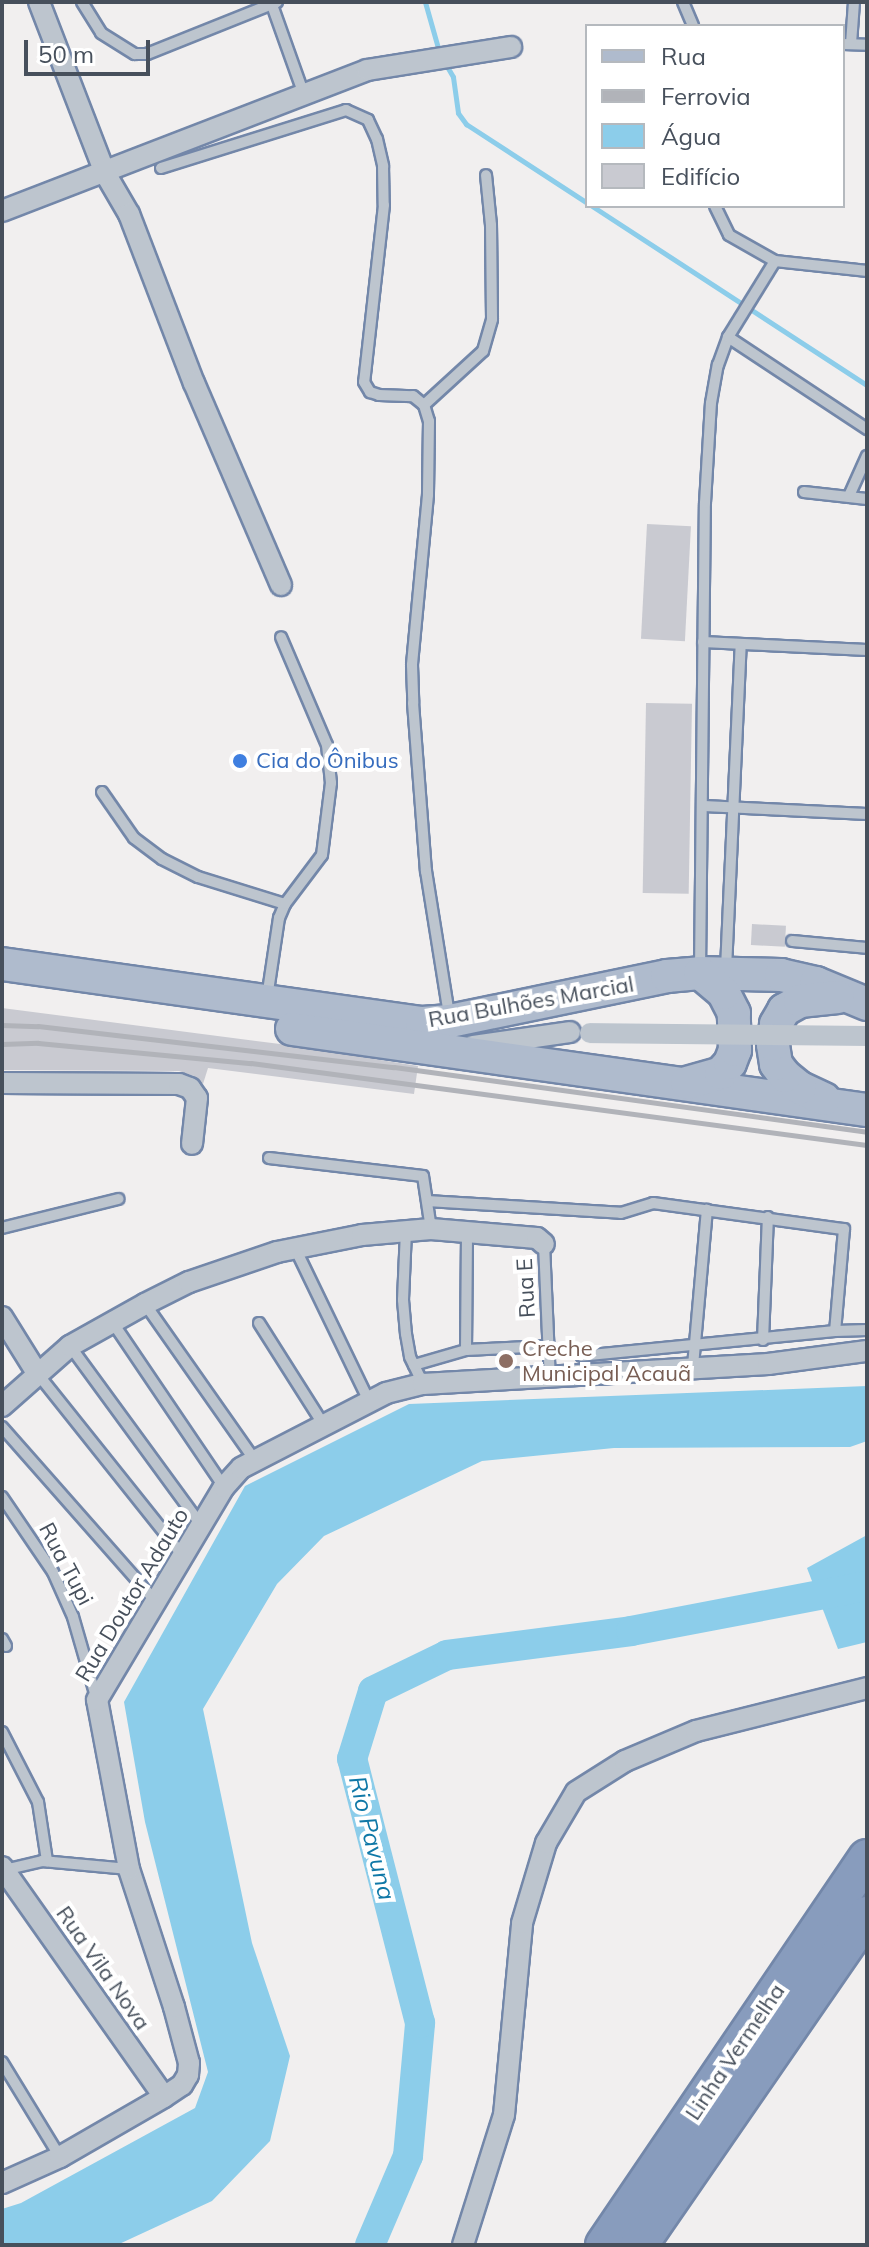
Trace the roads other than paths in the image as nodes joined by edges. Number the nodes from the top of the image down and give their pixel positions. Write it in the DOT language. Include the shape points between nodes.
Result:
graph roads {
  1 [pos="39,2"];
  2 [pos="82,2"];
  3 [pos="683,2"];
  4 [pos="854,2"];
  5 [pos="274,4"];
  6 [pos="692,24"];
  7 [pos="847,44"];
  8 [pos="867,45"];
  9 [pos="511,47"];
  10 [pos="304,95"];
  11 [pos="161,168"];
  12 [pos="105,173"];
  13 [pos="486,175"];
  14 [pos="716,208"];
  15 [pos="2,211"];
  16 [pos="775,261"];
  17 [pos="867,271"];
  18 [pos="728,337"];
  19 [pos="424,405"];
  20 [pos="867,429"];
  21 [pos="867,456"];
  22 [pos="804,492"];
  23 [pos="849,496"];
  24 [pos="867,499"];
  25 [pos="281,585"];
  26 [pos="281,637"];
  27 [pos="703,642"];
  28 [pos="741,644"];
  29 [pos="867,650"];
  30 [pos="102,792"];
  31 [pos="704,806"];
  32 [pos="733,808"];
  33 [pos="867,814"];
  34 [pos="285,904"];
  35 [pos="792,941"];
  36 [pos="867,948"];
  37 [pos="2,964"];
  38 [pos="713,972"];
  39 [pos="2,986"];
  40 [pos="860,1000"];
  41 [pos="266,1004"];
  42 [pos="464,1018"];
  43 [pos="304,1020"];
  44 [pos="580,1032"];
  45 [pos="867,1036"];
  46 [pos="433,1051"];
  47 [pos="2,1083"];
  48 [pos="680,1085"];
  49 [pos="857,1109"];
  50 [pos="192,1144"];
  51 [pos="269,1158"];
  52 [pos="118,1199"];
  53 [pos="427,1201"];
  54 [pos="707,1210"];
  55 [pos="768,1217"];
  56 [pos="2,1228"];
  57 [pos="431,1229"];
  58 [pos="406,1231"];
  59 [pos="467,1231"];
  60 [pos="544,1244"];
  61 [pos="295,1248"];
  62 [pos="145,1304"];
  63 [pos="2,1317"];
  64 [pos="113,1323"];
  65 [pos="259,1323"];
  66 [pos="867,1330"];
  67 [pos="835,1331"];
  68 [pos="763,1340"];
  69 [pos="695,1345"];
  70 [pos="70,1346"];
  71 [pos="548,1346"];
  72 [pos="466,1350"];
  73 [pos="867,1351"];
  74 [pos="581,1356"];
  75 [pos="414,1365"];
  76 [pos="693,1366"];
  77 [pos="37,1373"];
  78 [pos="550,1379"];
  79 [pos="423,1384"];
  80 [pos="369,1401"];
  81 [pos="2,1406"];
  82 [pos="323,1424"];
  83 [pos="2,1427"];
  84 [pos="254,1459"];
  85 [pos="224,1487"];
  86 [pos="2,1497"];
  87 [pos="201,1525"];
  88 [pos="184,1557"];
  89 [pos="157,1604"];
  90 [pos="867,1688"];
  91 [pos="97,1700"];
  92 [pos="2,1732"];
  93 [pos="867,1858"];
  94 [pos="47,1861"];
  95 [pos="3,1868"];
  96 [pos="129,1869"];
  97 [pos="867,1915"];
  98 [pos="2,2062"];
  99 [pos="164,2097"];
  100 [pos="60,2157"];
  101 [pos="2,2183"];
  102 [pos="463,2245"];
  103 [pos="604,2245"];
  104 [pos="639,2245"];
  1 -- 12 [label="street"];
  2 -- 5 [label="lane" via="101,33 135,54 147,54"];
  3 -- 6 [label="lane"];
  4 -- 7 [label="lane"];
  5 -- 10 [label="lane"];
  7 -- 8 [label="lane"];
  9 -- 10 [label="street" via="367,70"];
  10 -- 12 [label="street"];
  11 -- 19 [label="lane" via="346,110 368,120 383,166 384,205 364,382 370,392 413,396"];
  12 -- 15 [label="street"];
  12 -- 25 [label="street" via="129,214"];
  13 -- 19 [label="lane" via="492,319 483,351"];
  14 -- 16 [label="lane" via="729,235"];
  16 -- 17 [label="lane"];
  16 -- 18 [label="lane"];
  18 -- 20 [label="lane"];
  18 -- 27 [label="lane" via="711,403"];
  19 -- 42 [label="lane" via="429,421 428,495 413,703 426,871"];
  21 -- 23 [label="lane"];
  22 -- 23 [label="lane"];
  23 -- 24 [label="lane"];
  26 -- 34 [label="lane" via="327,745 331,783 322,855"];
  27 -- 28 [label="lane"];
  27 -- 31 [label="lane"];
  28 -- 29 [label="lane"];
  28 -- 32 [label="lane"];
  30 -- 34 [label="lane" via="134,838 162,859 198,877"];
  31 -- 32 [label="lane"];
  31 -- 38 [label="lane"];
  32 -- 33 [label="lane"];
  32 -- 38 [label="lane"];
  34 -- 41 [label="lane"];
  35 -- 36 [label="lane"];
  37 -- 41 [label="main road, Rua Bulhões Marcial"];
  38 -- 40 [label="main road, Rua Bulhões Marcial" via="781,975"];
  38 -- 42 [label="main road, Rua Bulhões Marcial" via="667,976"];
  38 -- 48 [label="main road" via="734,1013 735,1050 721,1073"];
  39 -- 43 [label="main road, Rua Bulhões Marcial" via="58,990 215,1019"];
  40 -- 49 [label="main road" via="800,1001 784,1010 773,1044 776,1064 800,1088"];
  41 -- 43 [label="main road, Rua Bulhões Marcial"];
  42 -- 43 [label="main road, Rua Bulhões Marcial" via="422,1023"];
  42 -- 44 [label="street"];
  43 -- 46 [label="main road, Rua Bulhões Marcial"];
  44 -- 45 [label="street, bridge"];
  44 -- 46 [label="street"];
  46 -- 48 [label="main road, Rua Bulhões Marcial"];
  47 -- 50 [label="street" via="179,1084 197,1098"];
  48 -- 49 [label="main road, Rua Bulhões Marcial"];
  51 -- 53 [label="lane" via="421,1175"];
  52 -- 56 [label="lane"];
  53 -- 54 [label="lane" via="621,1213 653,1203"];
  53 -- 57 [label="lane"];
  54 -- 55 [label="lane"];
  54 -- 69 [label="lane"];
  55 -- 67 [label="lane" via="844,1229"];
  55 -- 68 [label="lane"];
  57 -- 58 [label="street"];
  57 -- 59 [label="street"];
  58 -- 61 [label="street"];
  58 -- 75 [label="lane" via="403,1300"];
  59 -- 60 [label="street" via="537,1238"];
  59 -- 72 [label="lane"];
  60 -- 71 [label="lane, Rua E"];
  61 -- 62 [label="street" via="194,1280"];
  61 -- 80 [label="lane"];
  62 -- 64 [label="street"];
  62 -- 84 [label="lane"];
  63 -- 77 [label="street"];
  64 -- 70 [label="street"];
  64 -- 85 [label="lane"];
  65 -- 82 [label="lane"];
  66 -- 67 [label="lane"];
  67 -- 68 [label="lane"];
  68 -- 69 [label="lane"];
  69 -- 74 [label="lane"];
  69 -- 76 [label="lane"];
  70 -- 77 [label="street"];
  70 -- 87 [label="lane"];
  71 -- 72 [label="lane"];
  71 -- 78 [label="lane, Rua E"];
  72 -- 75 [label="lane"];
  73 -- 76 [label="street, Rua Doutor Adauto" via="768,1364"];
  75 -- 79 [label="lane"];
  76 -- 78 [label="street, Rua Doutor Adauto"];
  77 -- 81 [label="street"];
  77 -- 88 [label="lane"];
  78 -- 79 [label="street, Rua Doutor Adauto"];
  79 -- 80 [label="street, Rua Doutor Adauto"];
  80 -- 82 [label="street, Rua Doutor Adauto"];
  82 -- 84 [label="street, Rua Doutor Adauto"];
  83 -- 89 [label="lane"];
  84 -- 85 [label="street, Rua Doutor Adauto"];
  85 -- 87 [label="street, Rua Doutor Adauto"];
  86 -- 91 [label="lane, Rua Tupi" via="53,1572 73,1617"];
  87 -- 88 [label="street, Rua Doutor Adauto"];
  88 -- 89 [label="street, Rua Doutor Adauto"];
  89 -- 91 [label="street, Rua Doutor Adauto"];
  90 -- 102 [label="street" via="696,1731 625,1761 576,1792 546,1843 522,1923 504,2115"];
  91 -- 96 [label="street, Rua Doutor Adauto"];
  92 -- 94 [label="lane" via="38,1802"];
  93 -- 103 [label="highway, Linha Vermelha"];
  94 -- 95 [label="lane"];
  94 -- 96 [label="lane"];
  95 -- 99 [label="street, Rua Vila Nova"];
  96 -- 99 [label="street, Rua Doutor Adauto" via="189,2063 182,2085"];
  97 -- 104 [label="highway, Linha Vermelha"];
  98 -- 100 [label="lane"];
  99 -- 100 [label="street, Rua Doutor Adauto"];
  100 -- 101 [label="street, Rua Doutor Adauto"];
}
